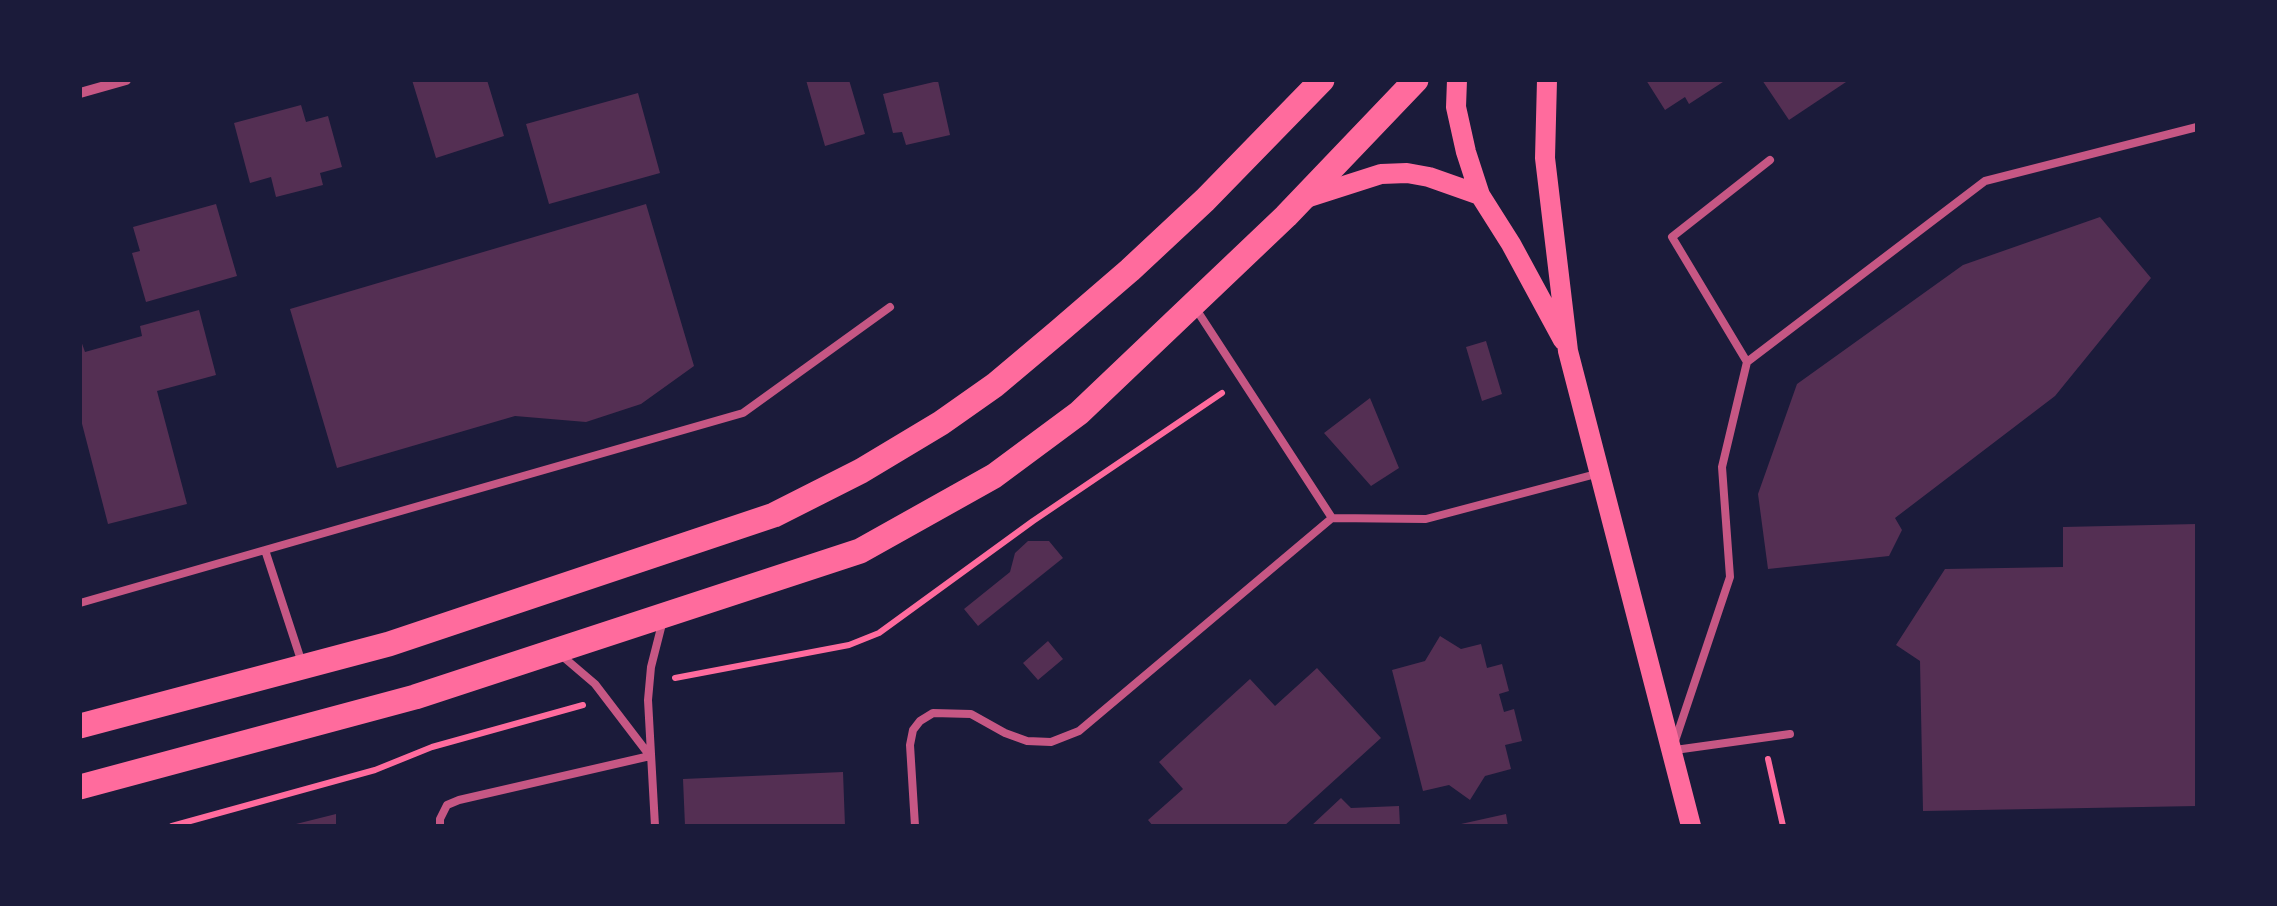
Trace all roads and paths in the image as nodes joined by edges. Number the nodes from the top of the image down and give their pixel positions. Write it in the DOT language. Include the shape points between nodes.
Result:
graph roads {
  1 [pos="126,80"];
  2 [pos="1322,80"];
  3 [pos="1416,80"];
  4 [pos="1457,80"];
  5 [pos="1548,80"];
  6 [pos="80,93"];
  7 [pos="2197,127"];
  8 [pos="1770,160"];
  9 [pos="1480,195"];
  10 [pos="1301,200"];
  11 [pos="1194,305"];
  12 [pos="890,306"];
  13 [pos="1568,351"];
  14 [pos="1747,362"];
  15 [pos="1242,380"];
  16 [pos="1600,473"];
  17 [pos="1332,518"];
  18 [pos="265,550"];
  19 [pos="80,604"];
  20 [pos="664,615"];
  21 [pos="556,651"];
  22 [pos="303,667"];
  23 [pos="650,683"];
  24 [pos="608,698"];
  25 [pos="80,726"];
  26 [pos="1790,734"];
  27 [pos="1762,737"];
  28 [pos="1672,750"];
  29 [pos="650,756"];
  30 [pos="80,787"];
  31 [pos="172,826"];
  32 [pos="440,826"];
  33 [pos="655,826"];
  34 [pos="915,826"];
  35 [pos="1691,826"];
  36 [pos="1784,826"];
  1 -- 6 [label="street"];
  2 -- 22 [label="main road" via="1205,200 1072,320 995,385 860,471 774,515"];
  3 -- 10 [label="main road"];
  4 -- 9 [label="main road" via="1456,108"];
  5 -- 13 [label="main road" via="1544,158"];
  7 -- 14 [label="lane" via="1985,181"];
  8 -- 14 [label="lane" via="1672,237"];
  9 -- 10 [label="main road" via="1429,178 1381,174"];
  9 -- 13 [label="main road"];
  10 -- 11 [label="main road"];
  11 -- 15 [label="lane"];
  11 -- 20 [label="main road" via="1079,413 994,476 860,550"];
  12 -- 18 [label="lane" via="743,413"];
  13 -- 16 [label="main road"];
  14 -- 28 [label="lane" via="1722,467 1730,577"];
  15 -- 17 [label="lane"];
  15 -- 23 [label="path" via="879,634"];
  16 -- 17 [label="lane" via="1426,519"];
  16 -- 28 [label="main road"];
  17 -- 34 [label="lane" via="1078,731 1051,742 1027,741 971,714 933,713 920,721 910,745"];
  18 -- 19 [label="lane"];
  18 -- 22 [label="lane"];
  20 -- 21 [label="main road"];
  20 -- 23 [label="lane"];
  21 -- 24 [label="lane"];
  21 -- 30 [label="main road" via="414,698"];
  22 -- 25 [label="main road"];
  23 -- 29 [label="lane"];
  24 -- 29 [label="lane"];
  24 -- 31 [label="path"];
  26 -- 27 [label="lane"];
  27 -- 28 [label="lane"];
  27 -- 36 [label="path"];
  28 -- 35 [label="main road"];
  29 -- 32 [label="lane" via="458,800"];
  29 -- 33 [label="lane"];
}
